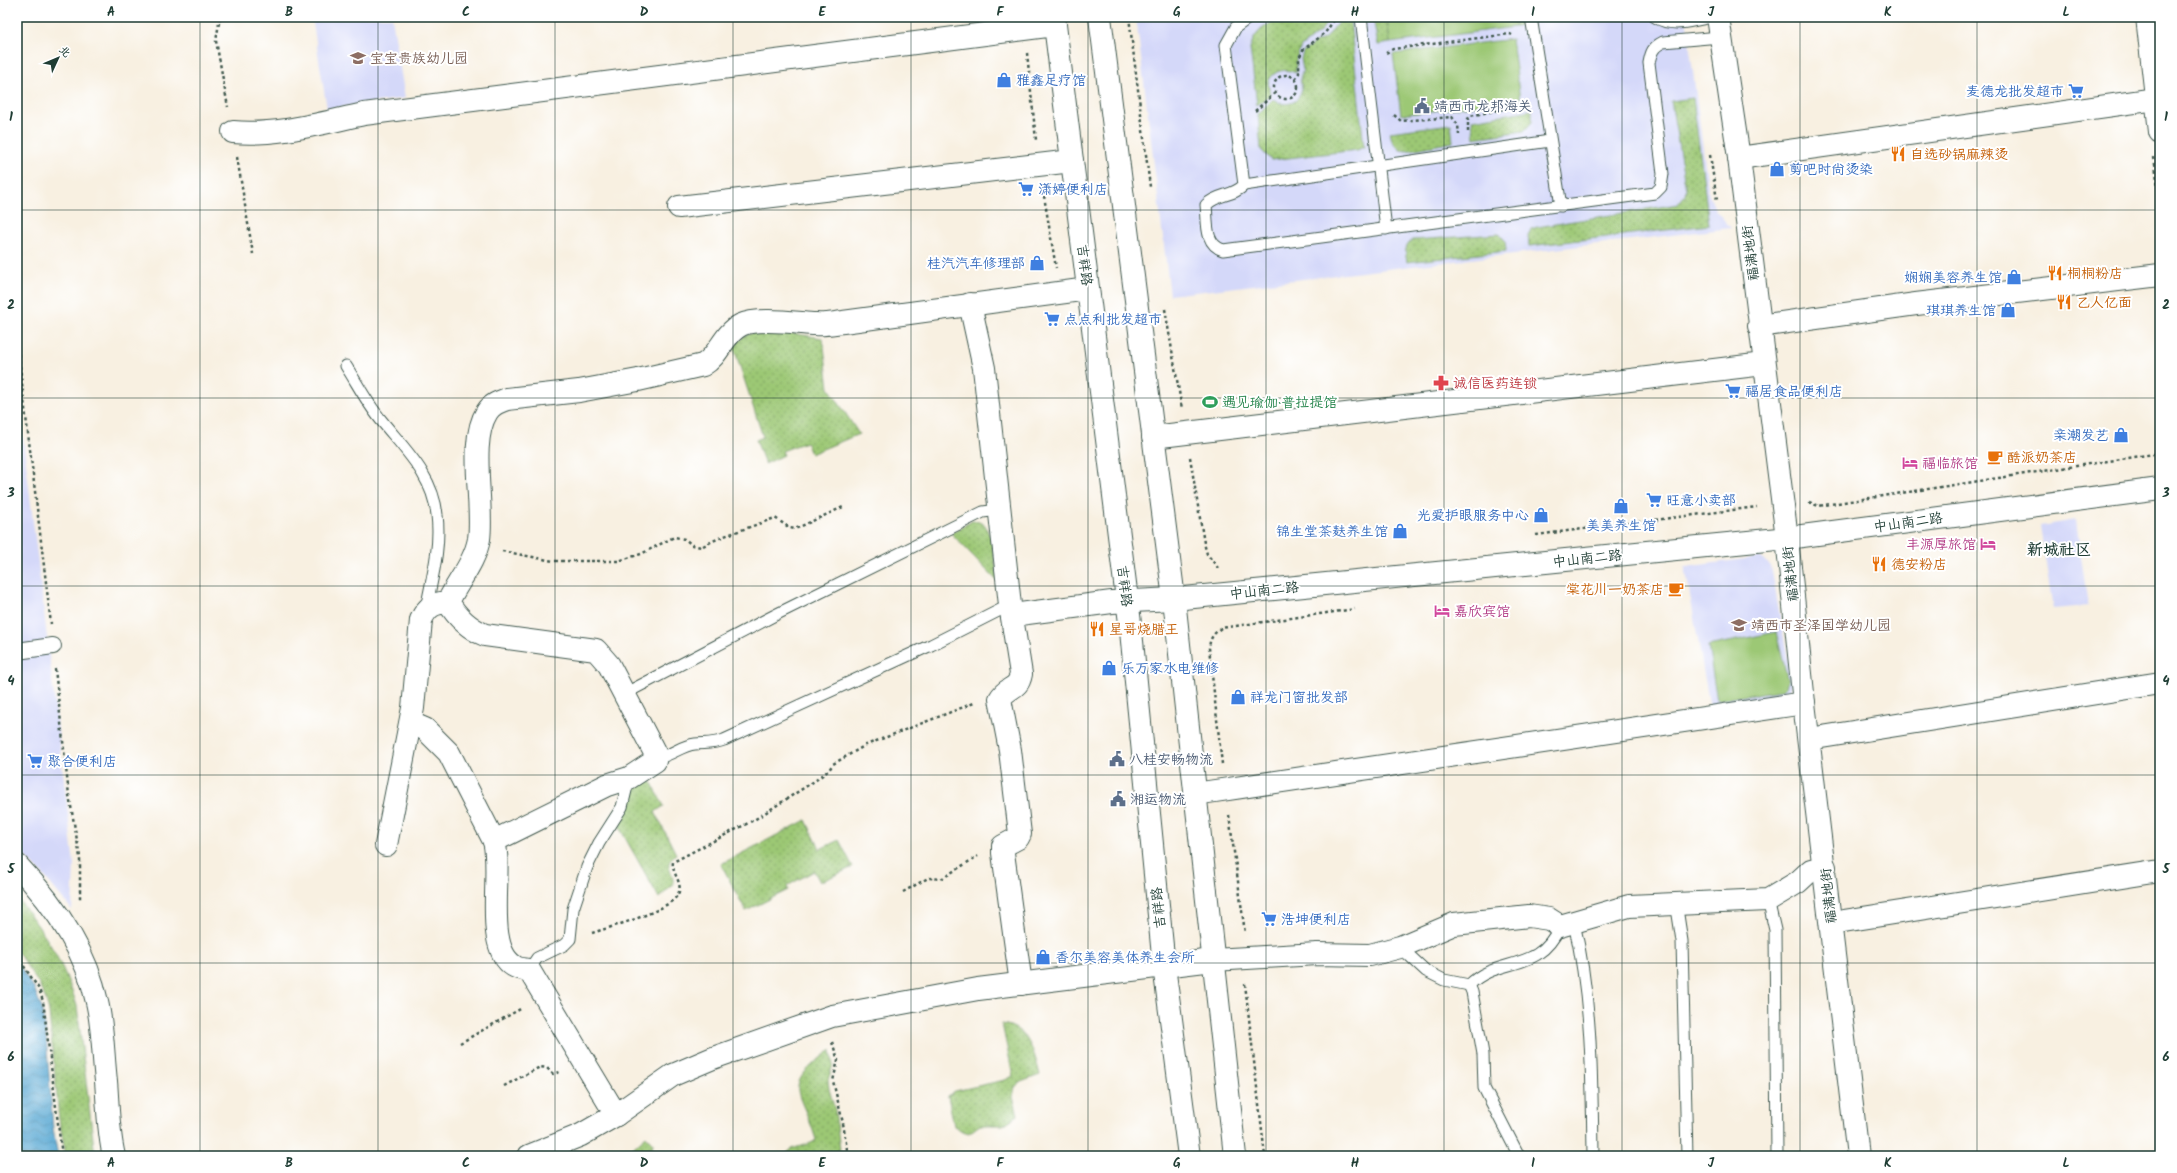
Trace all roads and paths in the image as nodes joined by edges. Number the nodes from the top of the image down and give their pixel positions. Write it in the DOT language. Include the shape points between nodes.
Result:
graph roads {
  1 [pos="1100,17"];
  2 [pos="1129,17"];
  3 [pos="1250,17"];
  4 [pos="1336,17"];
  5 [pos="1361,17"];
  6 [pos="1531,17"];
  7 [pos="1655,17"];
  8 [pos="1711,17"];
  9 [pos="2147,17"];
  10 [pos="1054,21"];
  11 [pos="1719,27"];
  12 [pos="1024,29"];
  13 [pos="1515,36"];
  14 [pos="1386,60"];
  15 [pos="1295,79"];
  16 [pos="2156,99"];
  17 [pos="1524,100"];
  18 [pos="1392,109"];
  19 [pos="233,132"];
  20 [pos="2160,132"];
  21 [pos="1550,141"];
  22 [pos="1710,150"];
  23 [pos="1466,152"];
  24 [pos="1739,158"];
  25 [pos="1072,161"];
  26 [pos="1039,165"];
  27 [pos="1378,166"];
  28 [pos="1244,185"];
  29 [pos="1150,188"];
  30 [pos="1718,202"];
  31 [pos="1561,206"];
  32 [pos="679,207"];
  33 [pos="1386,229"];
  34 [pos="2160,276"];
  35 [pos="1088,289"];
  36 [pos="1060,291"];
  37 [pos="970,304"];
  38 [pos="1164,304"];
  39 [pos="1759,326"];
  40 [pos="1764,364"];
  41 [pos="346,366"];
  42 [pos="1186,433"];
  43 [pos="1153,437"];
  44 [pos="2160,453"];
  45 [pos="2160,488"];
  46 [pos="1807,501"];
  47 [pos="1763,504"];
  48 [pos="845,506"];
  49 [pos="998,510"];
  50 [pos="1535,535"];
  51 [pos="1787,538"];
  52 [pos="475,551"];
  53 [pos="1223,570"];
  54 [pos="1174,599"];
  55 [pos="448,602"];
  56 [pos="1127,602"];
  57 [pos="426,609"];
  58 [pos="1356,609"];
  59 [pos="1011,610"];
  60 [pos="53,646"];
  61 [pos="17,651"];
  62 [pos="2160,683"];
  63 [pos="624,694"];
  64 [pos="1003,694"];
  65 [pos="1804,703"];
  66 [pos="411,724"];
  67 [pos="1809,740"];
  68 [pos="656,755"];
  69 [pos="629,778"];
  70 [pos="1225,789"];
  71 [pos="1195,794"];
  72 [pos="494,841"];
  73 [pos="386,845"];
  74 [pos="1003,846"];
  75 [pos="17,865"];
  76 [pos="1825,867"];
  77 [pos="2160,871"];
  78 [pos="903,892"];
  79 [pos="1768,900"];
  80 [pos="1676,902"];
  81 [pos="1831,923"];
  82 [pos="1567,925"];
  83 [pos="570,939"];
  84 [pos="1400,947"];
  85 [pos="17,956"];
  86 [pos="1246,958"];
  87 [pos="1213,960"];
  88 [pos="1164,966"];
  89 [pos="529,970"];
  90 [pos="1021,984"];
  91 [pos="1469,985"];
  92 [pos="543,994"];
  93 [pos="832,1016"];
  94 [pos="460,1043"];
  95 [pos="594,1080"];
  96 [pos="504,1086"];
  97 [pos="616,1115"];
  98 [pos="62,1156"];
  99 [pos="114,1156"];
  100 [pos="528,1156"];
  101 [pos="848,1156"];
  102 [pos="1189,1156"];
  103 [pos="1235,1156"];
  104 [pos="1265,1156"];
  105 [pos="1518,1156"];
  106 [pos="1593,1156"];
  107 [pos="1687,1156"];
  108 [pos="1777,1156"];
  109 [pos="1858,1156"];
  1 -- 43 [label="street"];
  2 -- 29 [label="path"];
  3 -- 28 [label="lane" via="1236,27 1226,45"];
  4 -- 15 [label="path" via="1325,33 1303,50 1299,58 1299,73"];
  5 -- 27 [label="lane"];
  6 -- 21 [label="lane"];
  7 -- 8 [label="lane" via="1671,23"];
  9 -- 16 [label="street"];
  10 -- 12 [label="street"];
  10 -- 25 [label="street, 吉祥路"];
  11 -- 24 [label="street, 福满地街"];
  11 -- 31 [label="lane" via="1663,42 1651,51 1649,63 1663,174 1661,187 1655,193"];
  12 -- 19 [label="street" via="364,114 280,131 256,134"];
  12 -- 26 [label="path"];
  13 -- 14 [label="path" via="1510,34 1388,50"];
  15 -- 15 [label="path" via="1288,75 1277,78 1273,85 1277,96 1285,99 1293,97 1298,83"];
  16 -- 20 [label="street"];
  16 -- 24 [label="street"];
  17 -- 23 [label="path" via="1517,106 1470,116"];
  18 -- 23 [label="path" via="1393,114 1401,121 1452,117 1458,125"];
  21 -- 23 [label="lane"];
  21 -- 31 [label="lane"];
  22 -- 30 [label="path"];
  23 -- 27 [label="lane"];
  24 -- 39 [label="street, 福满地街"];
  25 -- 26 [label="street"];
  25 -- 35 [label="street, 吉祥路"];
  26 -- 32 [label="street"];
  26 -- 36 [label="path"];
  27 -- 28 [label="lane"];
  27 -- 33 [label="lane"];
  28 -- 33 [label="lane" via="1234,193 1213,198 1206,205 1210,241 1215,248 1228,250"];
  31 -- 33 [label="lane"];
  34 -- 39 [label="street" via="1916,304"];
  35 -- 36 [label="street"];
  35 -- 56 [label="street, 吉祥路"];
  36 -- 37 [label="street"];
  37 -- 49 [label="street" via="984,368"];
  37 -- 52 [label="street" via="843,322 817,324 776,321 742,324 726,338 713,359 704,365 631,382 507,399 496,403 488,410 479,434 478,539"];
  38 -- 42 [label="path"];
  39 -- 40 [label="street, 福满地街"];
  40 -- 42 [label="street"];
  40 -- 51 [label="street, 福满地街"];
  41 -- 57 [label="lane" via="375,412 420,467 432,495 437,514 438,534"];
  42 -- 43 [label="street"];
  42 -- 53 [label="path" via="1206,554 1217,568"];
  43 -- 54 [label="street"];
  44 -- 46 [label="path" via="1818,506"];
  45 -- 51 [label="street, 中山南二路"];
  47 -- 50 [label="path" via="1752,508"];
  48 -- 52 [label="path" via="795,529 775,518 700,547 685,539 674,537 641,554 618,561 553,561 487,549"];
  49 -- 59 [label="street"];
  49 -- 63 [label="lane" via="983,512 777,614"];
  51 -- 54 [label="street, 中山南二路"];
  51 -- 65 [label="street, 福满地街"];
  52 -- 55 [label="street"];
  54 -- 56 [label="street, 中山南二路"];
  54 -- 71 [label="street"];
  55 -- 57 [label="street" via="435,604"];
  55 -- 63 [label="street" via="461,620 474,631 484,635 596,650 609,665"];
  56 -- 59 [label="street, 中山南二路"];
  56 -- 88 [label="street, 吉祥路"];
  57 -- 66 [label="street" via="418,632 417,672"];
  58 -- 70 [label="path" via="1222,628 1214,633 1209,648"];
  59 -- 64 [label="street" via="1021,674 1020,681 1015,687"];
  59 -- 68 [label="lane" via="719,742 695,744 661,757"];
  60 -- 61 [label="street"];
  62 -- 67 [label="street"];
  63 -- 68 [label="street"];
  64 -- 74 [label="street" via="1000,709 1010,750 1020,834 1018,838"];
  64 -- 83 [label="path" via="909,728 849,754 788,800 674,862 672,867 680,887 678,895 668,904 647,914"];
  65 -- 67 [label="street, 福满地街"];
  65 -- 70 [label="street"];
  66 -- 72 [label="street" via="429,732 448,753"];
  66 -- 73 [label="street"];
  67 -- 76 [label="street, 福满地街"];
  68 -- 69 [label="street" via="655,762"];
  69 -- 72 [label="street" via="607,785"];
  69 -- 83 [label="lane" via="622,807 593,853 576,898"];
  70 -- 71 [label="street"];
  70 -- 86 [label="path"];
  71 -- 87 [label="street"];
  72 -- 89 [label="street" via="497,857 497,934 510,963"];
  74 -- 78 [label="path" via="979,856 941,879 928,878"];
  74 -- 90 [label="street"];
  75 -- 99 [label="street" via="60,917 86,965 98,1003"];
  76 -- 79 [label="street" via="1810,870 1798,882"];
  76 -- 81 [label="street, 福满地街"];
  77 -- 81 [label="street"];
  79 -- 80 [label="street"];
  79 -- 108 [label="lane" via="1775,930"];
  80 -- 82 [label="street" via="1629,906"];
  80 -- 107 [label="lane" via="1682,941"];
  81 -- 109 [label="street, 福满地街"];
  82 -- 84 [label="street" via="1529,916 1454,924"];
  82 -- 91 [label="lane" via="1540,953 1515,965 1486,971"];
  82 -- 106 [label="lane" via="1583,959 1592,1060"];
  83 -- 89 [label="lane" via="564,945 537,958"];
  84 -- 86 [label="street" via="1370,956 1317,954"];
  84 -- 91 [label="lane" via="1426,970 1444,980"];
  85 -- 98 [label="path" via="39,989 43,1001"];
  86 -- 87 [label="street"];
  86 -- 104 [label="path" via="1247,1004"];
  87 -- 88 [label="street"];
  87 -- 103 [label="street"];
  88 -- 90 [label="street"];
  88 -- 102 [label="street, 吉祥路"];
  89 -- 92 [label="street"];
  90 -- 93 [label="street" via="978,989"];
  91 -- 105 [label="lane" via="1483,1054 1484,1088"];
  92 -- 94 [label="path" via="510,1016"];
  92 -- 95 [label="street"];
  93 -- 97 [label="street" via="713,1058 673,1075"];
  93 -- 101 [label="path" via="830,1038 838,1060 832,1081"];
  95 -- 96 [label="path" via="576,1087 565,1072 553,1074 544,1067"];
  95 -- 97 [label="street"];
  97 -- 100 [label="street" via="581,1136"];
}
